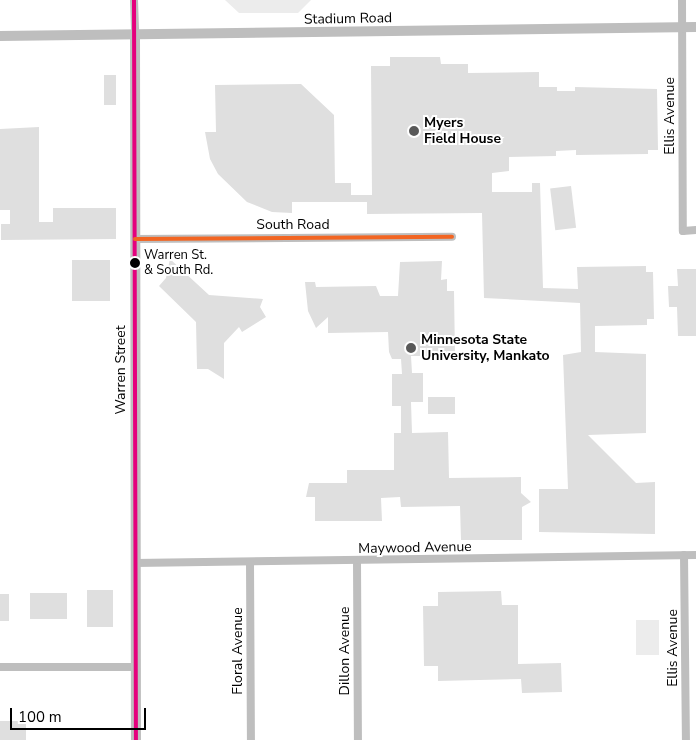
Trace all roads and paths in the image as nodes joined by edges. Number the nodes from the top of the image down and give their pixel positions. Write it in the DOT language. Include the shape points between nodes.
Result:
graph roads {
  1 [pos="134,0"];
  2 [pos="682,0"];
  3 [pos="682,27"];
  4 [pos="696,27"];
  5 [pos="0,36"];
  6 [pos="136,36"];
  7 [pos="696,230"];
  8 [pos="452,237"];
  9 [pos="135,239"];
  10 [pos="684,555"];
  11 [pos="696,555"];
  12 [pos="356,561"];
  13 [pos="135,563"];
  14 [pos="250,563"];
  15 [pos="0,667"];
  16 [pos="136,667"];
  17 [pos="136,740"];
  18 [pos="251,740"];
  19 [pos="358,740"];
  20 [pos="686,740"];
  1 -- 6 [label="street, Warren Street"];
  2 -- 3 [label="street, Ellis Avenue"];
  3 -- 4 [label="street, Stadium Road"];
  3 -- 6 [label="street, Stadium Road"];
  3 -- 7 [label="street, Ellis Avenue" via="683,231"];
  5 -- 6 [label="street, Stadium Road"];
  6 -- 9 [label="street, Warren Street"];
  8 -- 9 [label="street, South Road"];
  9 -- 13 [label="street, Warren Street"];
  10 -- 11 [label="street, Maywood Avenue"];
  10 -- 12 [label="street, Maywood Avenue"];
  10 -- 20 [label="street, Ellis Avenue"];
  12 -- 14 [label="street, Maywood Avenue"];
  12 -- 19 [label="street, Dillon Avenue"];
  13 -- 14 [label="street, Maywood Avenue"];
  13 -- 16 [label="street, Warren Street"];
  14 -- 18 [label="street, Floral Avenue"];
  15 -- 16 [label="street"];
  16 -- 17 [label="street, Warren Street"];
}
